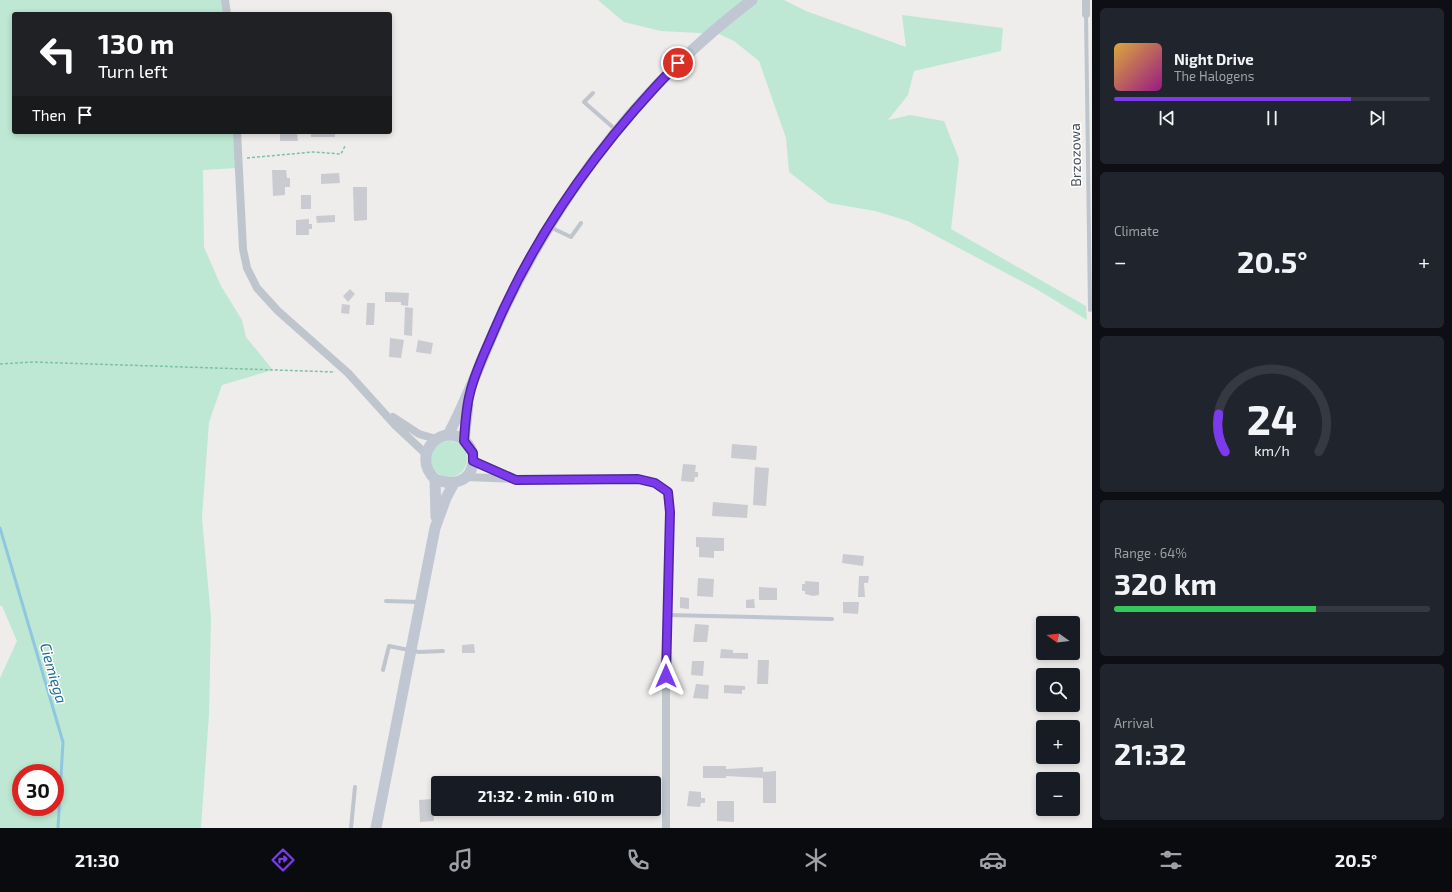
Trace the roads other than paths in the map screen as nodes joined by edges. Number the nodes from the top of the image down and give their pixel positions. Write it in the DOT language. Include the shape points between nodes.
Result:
graph roads {
  1 [pos="225,0"];
  2 [pos="752,0"];
  3 [pos="1086,0"];
  4 [pos="227,12"];
  5 [pos="1086,14"];
  6 [pos="593,93"];
  7 [pos="617,131"];
  8 [pos="237,134"];
  9 [pos="581,223"];
  10 [pos="548,226"];
  11 [pos="1090,310"];
  12 [pos="470,392"];
  13 [pos="381,408"];
  14 [pos="448,435"];
  15 [pos="436,439"];
  16 [pos="464,441"];
  17 [pos="426,454"];
  18 [pos="473,461"];
  19 [pos="466,477"];
  20 [pos="435,479"];
  21 [pos="516,480"];
  22 [pos="454,483"];
  23 [pos="435,528"];
  24 [pos="386,601"];
  25 [pos="420,602"];
  26 [pos="667,616"];
  27 [pos="832,619"];
  28 [pos="410,650"];
  29 [pos="443,651"];
  30 [pos="383,670"];
  31 [pos="355,787"];
  32 [pos="351,828"];
  33 [pos="376,828"];
  34 [pos="666,828"];
  1 -- 4 [label="street"];
  2 -- 7 [label="main road" via="678,63"];
  3 -- 5 [label="street, Brzozowa"];
  5 -- 11 [label="lane, Brzozowa"];
  6 -- 7 [label="lane" via="584,102"];
  7 -- 10 [label="main road" via="588,167"];
  8 -- 13 [label="street" via="243,249 251,278 278,312 348,373"];
  9 -- 10 [label="lane" via="571,237"];
  10 -- 12 [label="main road" via="506,304"];
  12 -- 14 [label="main road"];
  12 -- 16 [label="main road"];
  13 -- 15 [label="street" via="419,434"];
  13 -- 17 [label="street"];
  14 -- 15 [label="main road"];
  14 -- 16 [label="main road"];
  15 -- 17 [label="main road"];
  16 -- 18 [label="main road" via="473,453"];
  17 -- 20 [label="main road" via="427,468"];
  18 -- 19 [label="main road"];
  18 -- 21 [label="street"];
  19 -- 21 [label="street"];
  19 -- 22 [label="main road"];
  20 -- 22 [label="main road" via="444,483"];
  20 -- 23 [label="main road"];
  21 -- 26 [label="street" via="638,479 655,483 668,492 670,512"];
  22 -- 23 [label="main road"];
  23 -- 25 [label="main road"];
  24 -- 25 [label="lane"];
  25 -- 28 [label="main road"];
  26 -- 27 [label="lane"];
  26 -- 34 [label="street"];
  28 -- 29 [label="lane"];
  28 -- 30 [label="lane" via="388,646"];
  28 -- 33 [label="main road"];
  31 -- 32 [label="lane"];
}
